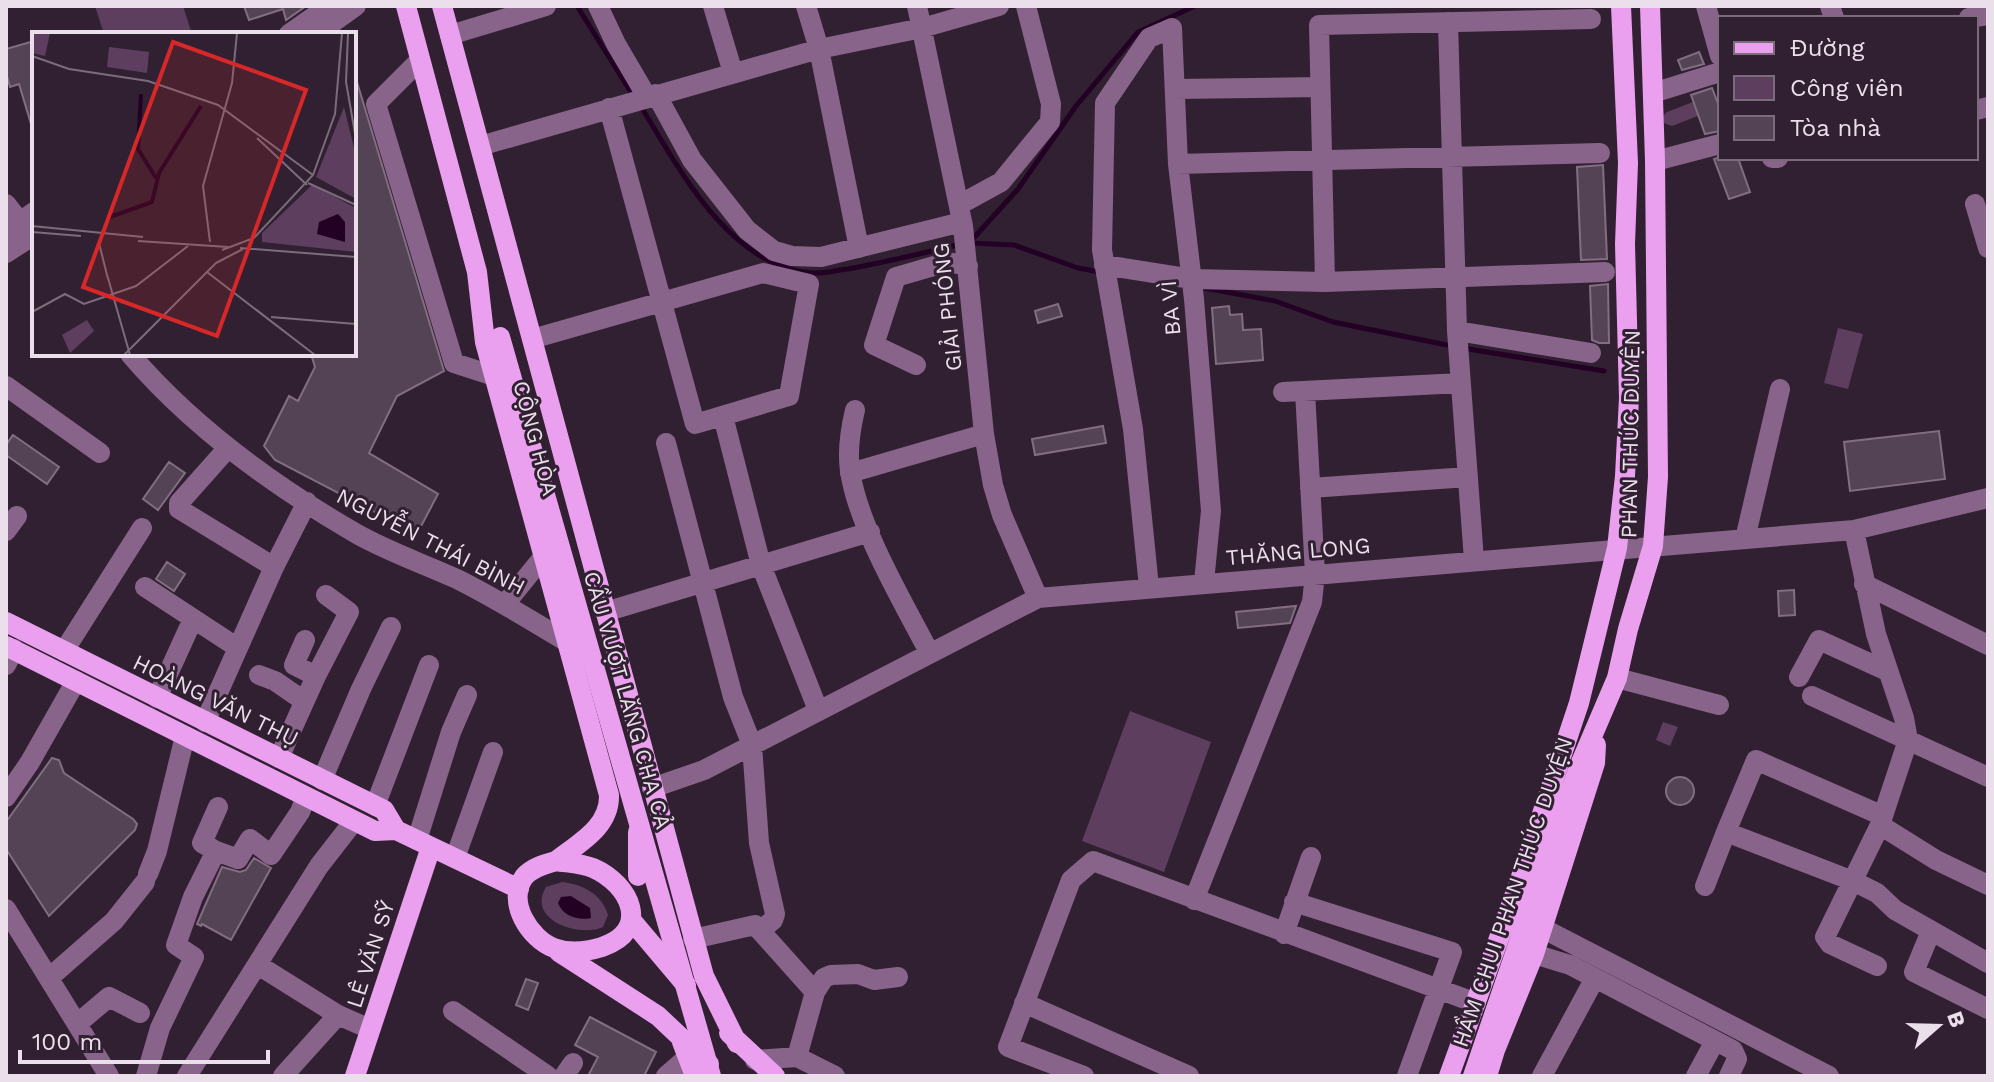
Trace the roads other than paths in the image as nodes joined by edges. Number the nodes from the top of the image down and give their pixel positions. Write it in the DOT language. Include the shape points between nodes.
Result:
graph roads {
  1 [pos="329,6"];
  2 [pos="356,6"];
  3 [pos="406,6"];
  4 [pos="442,6"];
  5 [pos="546,6"];
  6 [pos="598,6"];
  7 [pos="806,6"];
  8 [pos="917,6"];
  9 [pos="999,6"];
  10 [pos="1026,6"];
  11 [pos="1621,6"];
  12 [pos="1650,6"];
  13 [pos="1706,6"];
  14 [pos="715,7"];
  15 [pos="1591,19"];
  16 [pos="1448,22"];
  17 [pos="922,28"];
  18 [pos="292,32"];
  19 [pos="320,32"];
  20 [pos="450,35"];
  21 [pos="819,49"];
  22 [pos="1718,49"];
  23 [pos="420,60"];
  24 [pos="733,73"];
  25 [pos="1718,73"];
  26 [pos="1320,87"];
  27 [pos="1175,89"];
  28 [pos="1653,93"];
  29 [pos="635,100"];
  30 [pos="1718,145"];
  31 [pos="480,146"];
  32 [pos="1600,153"];
  33 [pos="1452,157"];
  34 [pos="1321,160"];
  35 [pos="1655,161"];
  36 [pos="1628,163"];
  37 [pos="1178,164"];
  38 [pos="6,204"];
  39 [pos="1975,204"];
  40 [pos="961,218"];
  41 [pos="27,230"];
  42 [pos="859,248"];
  43 [pos="1988,248"];
  44 [pos="6,253"];
  45 [pos="968,266"];
  46 [pos="1105,270"];
  47 [pos="477,272"];
  48 [pos="1605,272"];
  49 [pos="1455,276"];
  50 [pos="1325,282"];
  51 [pos="1193,289"];
  52 [pos="664,301"];
  53 [pos="1457,331"];
  54 [pos="532,339"];
  55 [pos="1591,353"];
  56 [pos="132,356"];
  57 [pos="916,365"];
  58 [pos="494,376"];
  59 [pos="1461,383"];
  60 [pos="6,386"];
  61 [pos="1780,389"];
  62 [pos="1305,391"];
  63 [pos="1283,392"];
  64 [pos="855,410"];
  65 [pos="723,416"];
  66 [pos="984,434"];
  67 [pos="666,443"];
  68 [pos="227,449"];
  69 [pos="100,453"];
  70 [pos="850,473"];
  71 [pos="1468,477"];
  72 [pos="1310,488"];
  73 [pos="1988,498"];
  74 [pos="307,502"];
  75 [pos="142,528"];
  76 [pos="1854,530"];
  77 [pos="870,532"];
  78 [pos="1745,539"];
  79 [pos="1653,546"];
  80 [pos="1617,548"];
  81 [pos="544,556"];
  82 [pos="1474,560"];
  83 [pos="761,565"];
  84 [pos="274,567"];
  85 [pos="1315,574"];
  86 [pos="1204,582"];
  87 [pos="701,583"];
  88 [pos="1864,584"];
  89 [pos="145,587"];
  90 [pos="1149,587"];
  91 [pos="326,595"];
  92 [pos="1038,598"];
  93 [pos="505,604"];
  94 [pos="605,612"];
  95 [pos="193,619"];
  96 [pos="6,622"];
  97 [pos="391,627"];
  98 [pos="305,640"];
  99 [pos="567,642"];
  100 [pos="1988,645"];
  101 [pos="238,648"];
  102 [pos="64,651"];
  103 [pos="929,652"];
  104 [pos="9,653"];
  105 [pos="429,665"];
  106 [pos="1887,671"];
  107 [pos="259,675"];
  108 [pos="316,676"];
  109 [pos="1799,677"];
  110 [pos="1617,678"];
  111 [pos="76,681"];
  112 [pos="467,695"];
  113 [pos="1812,696"];
  114 [pos="157,698"];
  115 [pos="304,701"];
  116 [pos="1719,705"];
  117 [pos="818,710"];
  118 [pos="205,722"];
  119 [pos="1597,725"];
  120 [pos="185,736"];
  121 [pos="639,737"];
  122 [pos="1908,740"];
  123 [pos="752,745"];
  124 [pos="491,751"];
  125 [pos="279,758"];
  126 [pos="1988,777"];
  127 [pos="322,780"];
  128 [pos="652,788"];
  129 [pos="6,797"];
  130 [pos="306,797"];
  131 [pos="375,806"];
  132 [pos="218,807"];
  133 [pos="354,821"];
  134 [pos="1882,821"];
  135 [pos="396,830"];
  136 [pos="1726,832"];
  137 [pos="664,834"];
  138 [pos="424,843"];
  139 [pos="216,851"];
  140 [pos="1311,857"];
  141 [pos="455,858"];
  142 [pos="556,861"];
  143 [pos="638,876"];
  144 [pos="1853,881"];
  145 [pos="1988,885"];
  146 [pos="1705,886"];
  147 [pos="519,889"];
  148 [pos="626,895"];
  149 [pos="1194,900"];
  150 [pos="1294,902"];
  151 [pos="7,914"];
  152 [pos="632,921"];
  153 [pos="1542,928"];
  154 [pos="761,930"];
  155 [pos="1931,931"];
  156 [pos="1284,934"];
  157 [pos="693,939"];
  158 [pos="552,948"];
  159 [pos="1534,954"];
  160 [pos="1988,963"];
  161 [pos="258,965"];
  162 [pos="1877,966"];
  163 [pos="898,977"];
  164 [pos="49,978"];
  165 [pos="1595,978"];
  166 [pos="1439,987"];
  167 [pos="815,992"];
  168 [pos="1024,1003"];
  169 [pos="1476,1003"];
  170 [pos="1988,1009"];
  171 [pos="453,1011"];
  172 [pos="140,1013"];
  173 [pos="338,1015"];
  174 [pos="77,1024"];
  175 [pos="370,1029"];
  176 [pos="677,1032"];
  177 [pos="1715,1041"];
  178 [pos="737,1043"];
  179 [pos="689,1056"];
  180 [pos="797,1057"];
  181 [pos="755,1060"];
  182 [pos="109,1076"];
  183 [pos="146,1076"];
  184 [pos="187,1076"];
  185 [pos="283,1076"];
  186 [pos="355,1076"];
  187 [pos="548,1076"];
  188 [pos="666,1076"];
  189 [pos="695,1076"];
  190 [pos="711,1076"];
  191 [pos="720,1076"];
  192 [pos="775,1076"];
  193 [pos="835,1076"];
  194 [pos="1084,1076"];
  195 [pos="1189,1076"];
  196 [pos="1407,1076"];
  197 [pos="1449,1076"];
  198 [pos="1473,1076"];
  199 [pos="1487,1076"];
  200 [pos="1542,1076"];
  201 [pos="1696,1076"];
  202 [pos="1729,1076"];
  203 [pos="1829,1076"];
  1 -- 18 [label="street"];
  2 -- 19 [label="street"];
  3 -- 23 [label="main road, CỘNG HÒA"];
  4 -- 20 [label="main road, CỘNG HÒA"];
  5 -- 20 [label="street"];
  6 -- 29 [label="street"];
  7 -- 21 [label="street"];
  8 -- 17 [label="street, GIẢI PHÓNG"];
  9 -- 17 [label="street"];
  10 -- 40 [label="street" via="1051,104 1050,122 1001,182"];
  11 -- 36 [label="main road, PHAN THÚC DUYỆN"];
  12 -- 28 [label="main road, PHAN THÚC DUYỆN"];
  13 -- 22 [label="street"];
  14 -- 24 [label="street"];
  15 -- 16 [label="street"];
  16 -- 26 [label="street" via="1319,25"];
  16 -- 33 [label="street"];
  17 -- 21 [label="street"];
  17 -- 40 [label="street, GIẢI PHÓNG"];
  20 -- 31 [label="main road, CỘNG HÒA"];
  21 -- 24 [label="street"];
  21 -- 42 [label="street"];
  23 -- 47 [label="main road, CỘNG HÒA"];
  23 -- 58 [label="street" via="376,104 454,363"];
  24 -- 29 [label="street"];
  25 -- 28 [label="street"];
  26 -- 27 [label="street"];
  26 -- 34 [label="street"];
  27 -- 37 [label="street, BA VÌ"];
  27 -- 46 [label="street, BA VÌ" via="1172,28 1149,38 1105,103"];
  28 -- 35 [label="main road, PHAN THÚC DUYỆN"];
  29 -- 31 [label="street"];
  29 -- 42 [label="street" via="681,144 747,230 774,251 821,257"];
  29 -- 52 [label="street"];
  30 -- 35 [label="street"];
  31 -- 54 [label="main road, CỘNG HÒA"];
  32 -- 33 [label="street"];
  33 -- 34 [label="street"];
  33 -- 49 [label="street"];
  34 -- 37 [label="street"];
  34 -- 50 [label="street"];
  35 -- 36 [label="main road"];
  35 -- 79 [label="main road, PHAN THÚC DUYỆN" via="1658,477"];
  36 -- 80 [label="main road, PHAN THÚC DUYỆN" via="1629,398"];
  37 -- 51 [label="street, BA VÌ"];
  38 -- 41 [label="street"];
  39 -- 43 [label="street"];
  40 -- 42 [label="street"];
  40 -- 45 [label="street, GIẢI PHÓNG"];
  41 -- 44 [label="street"];
  45 -- 57 [label="street" via="948,262 896,277 874,345"];
  45 -- 66 [label="street, GIẢI PHÓNG"];
  46 -- 51 [label="street"];
  46 -- 90 [label="street" via="1133,429"];
  47 -- 58 [label="main road, CỘNG HÒA"];
  47 -- 190 [label="main road, CẦU VƯỢT LĂNG CHA CẢ, bridge"];
  48 -- 49 [label="street"];
  49 -- 50 [label="street"];
  49 -- 53 [label="street"];
  50 -- 51 [label="street"];
  51 -- 86 [label="street, BA VÌ" via="1211,511"];
  52 -- 54 [label="street"];
  52 -- 65 [label="street" via="695,424"];
  52 -- 65 [label="street" via="763,273 809,284 789,396"];
  53 -- 55 [label="street"];
  53 -- 59 [label="street"];
  54 -- 94 [label="main road, CỘNG HÒA"];
  56 -- 68 [label="street, NGUYỄN THÁI BÌNH"];
  58 -- 81 [label="main road, CỘNG HÒA"];
  59 -- 62 [label="street"];
  59 -- 71 [label="street"];
  60 -- 69 [label="street"];
  61 -- 78 [label="street"];
  62 -- 63 [label="street"];
  62 -- 72 [label="street"];
  64 -- 70 [label="street" via="849,432"];
  65 -- 83 [label="street"];
  66 -- 70 [label="street"];
  66 -- 92 [label="street, GIẢI PHÓNG" via="997,500"];
  67 -- 87 [label="street"];
  68 -- 74 [label="street, NGUYỄN THÁI BÌNH"];
  68 -- 84 [label="street" via="179,509"];
  70 -- 77 [label="street"];
  71 -- 72 [label="street"];
  71 -- 82 [label="street"];
  72 -- 85 [label="street"];
  73 -- 76 [label="street, THĂNG LONG"];
  74 -- 84 [label="street"];
  74 -- 93 [label="street, NGUYỄN THÁI BÌNH" via="371,541"];
  75 -- 102 [label="street"];
  76 -- 78 [label="street, THĂNG LONG"];
  76 -- 88 [label="street"];
  77 -- 83 [label="street"];
  77 -- 103 [label="street"];
  78 -- 79 [label="street, THĂNG LONG"];
  79 -- 80 [label="street, THĂNG LONG"];
  79 -- 110 [label="main road, PHAN THÚC DUYỆN"];
  80 -- 82 [label="street, THĂNG LONG"];
  80 -- 169 [label="main road, PHAN THÚC DUYỆN" via="1579,703"];
  81 -- 93 [label="street"];
  81 -- 99 [label="main road, CỘNG HÒA"];
  82 -- 85 [label="street, THĂNG LONG"];
  83 -- 87 [label="street"];
  83 -- 117 [label="street"];
  84 -- 101 [label="street"];
  85 -- 86 [label="street, THĂNG LONG"];
  85 -- 149 [label="street" via="1312,602"];
  86 -- 90 [label="street, THĂNG LONG"];
  87 -- 94 [label="street"];
  87 -- 123 [label="street"];
  88 -- 100 [label="street"];
  88 -- 106 [label="street"];
  89 -- 95 [label="street"];
  90 -- 92 [label="street, THĂNG LONG"];
  91 -- 108 [label="street" via="349,612 354,623"];
  92 -- 103 [label="street, THĂNG LONG"];
  93 -- 99 [label="street, NGUYỄN THÁI BÌNH"];
  94 -- 121 [label="main road, CỘNG HÒA"];
  95 -- 101 [label="street"];
  95 -- 114 [label="street"];
  96 -- 102 [label="main road, HOÀNG VĂN THỤ"];
  97 -- 127 [label="street"];
  98 -- 108 [label="street" via="294,665"];
  99 -- 142 [label="main road, CỘNG HÒA" via="609,801 602,824"];
  101 -- 118 [label="street"];
  102 -- 114 [label="main road, HOÀNG VĂN THỤ"];
  103 -- 117 [label="street, THĂNG LONG"];
  104 -- 111 [label="main road, HOÀNG VĂN THỤ"];
  105 -- 131 [label="street"];
  106 -- 109 [label="street" via="1819,640"];
  106 -- 122 [label="street"];
  107 -- 115 [label="street"];
  108 -- 115 [label="street"];
  110 -- 116 [label="street"];
  110 -- 119 [label="main road, PHAN THÚC DUYỆN"];
  111 -- 120 [label="main road, HOÀNG VĂN THỤ"];
  111 -- 129 [label="street"];
  112 -- 138 [label="street" via="451,732"];
  113 -- 122 [label="street"];
  114 -- 118 [label="main road, HOÀNG VĂN THỤ"];
  115 -- 125 [label="street"];
  117 -- 123 [label="street, THĂNG LONG"];
  118 -- 125 [label="main road, HOÀNG VĂN THỤ"];
  119 -- 153 [label="main road, PHAN THÚC DUYỆN" via="1595,763"];
  119 -- 198 [label="main road, HẦM CHUI PHAN THÚC DUYỆN" via="1550,846"];
  120 -- 130 [label="main road, HOÀNG VĂN THỤ"];
  120 -- 164 [label="street" via="146,878 114,921"];
  121 -- 128 [label="main road, CỘNG HÒA"];
  121 -- 143 [label="main road"];
  122 -- 126 [label="street"];
  122 -- 134 [label="street"];
  123 -- 128 [label="street, THĂNG LONG" via="704,770"];
  123 -- 154 [label="street" via="759,843 775,914"];
  124 -- 141 [label="street"];
  125 -- 127 [label="main road, HOÀNG VĂN THỤ"];
  127 -- 131 [label="main road, HOÀNG VĂN THỤ"];
  128 -- 137 [label="main road, CỘNG HÒA"];
  130 -- 133 [label="main road, HOÀNG VĂN THỤ"];
  130 -- 139 [label="street" via="271,855 250,839 238,859"];
  131 -- 135 [label="main road, HOÀNG VĂN THỤ" via="384,810"];
  132 -- 139 [label="street" via="202,843"];
  133 -- 135 [label="main road, HOÀNG VĂN THỤ" via="375,831"];
  133 -- 161 [label="street" via="319,866"];
  134 -- 136 [label="street" via="1756,760"];
  134 -- 144 [label="street"];
  134 -- 145 [label="street" via="1936,860"];
  135 -- 138 [label="main road, HOÀNG VĂN THỤ"];
  136 -- 144 [label="street"];
  136 -- 146 [label="street"];
  137 -- 143 [label="main road"];
  137 -- 157 [label="main road, CỘNG HÒA"];
  138 -- 141 [label="main road, HOÀNG VĂN THỤ"];
  138 -- 175 [label="main road, LÊ VĂN SỸ"];
  139 -- 183 [label="street" via="176,945 194,957 160,1028"];
  140 -- 150 [label="street"];
  141 -- 147 [label="main road, HOÀNG VĂN THỤ"];
  142 -- 147 [label="main road" via="531,871"];
  142 -- 148 [label="main road" via="592,868"];
  143 -- 148 [label="main road"];
  144 -- 155 [label="street"];
  144 -- 162 [label="street" via="1825,937"];
  147 -- 158 [label="main road" via="525,922"];
  148 -- 152 [label="main road"];
  149 -- 156 [label="street"];
  149 -- 168 [label="street" via="1093,861 1071,880"];
  150 -- 156 [label="street"];
  150 -- 166 [label="street" via="1452,952"];
  151 -- 164 [label="street"];
  152 -- 158 [label="main road" via="612,943 574,952"];
  152 -- 178 [label="main road"];
  153 -- 159 [label="main road, PHAN THÚC DUYỆN"];
  153 -- 203 [label="street"];
  154 -- 157 [label="street" via="751,924"];
  154 -- 167 [label="street"];
  155 -- 160 [label="street"];
  155 -- 170 [label="street" via="1914,972"];
  156 -- 166 [label="street"];
  157 -- 178 [label="main road, CỘNG HÒA" via="710,992"];
  158 -- 176 [label="main road"];
  159 -- 165 [label="street"];
  159 -- 199 [label="main road, PHAN THÚC DUYỆN"];
  161 -- 173 [label="street"];
  161 -- 184 [label="street"];
  163 -- 167 [label="street" via="831,975"];
  164 -- 174 [label="street"];
  165 -- 177 [label="street"];
  165 -- 200 [label="street"];
  166 -- 169 [label="street"];
  166 -- 196 [label="street"];
  167 -- 180 [label="street"];
  168 -- 194 [label="street" via="1008,1047"];
  168 -- 195 [label="street"];
  169 -- 197 [label="main road, PHAN THÚC DUYỆN"];
  171 -- 187 [label="street"];
  172 -- 174 [label="street" via="109,997"];
  173 -- 175 [label="street"];
  173 -- 185 [label="street"];
  174 -- 182 [label="street"];
  175 -- 186 [label="main road, LÊ VĂN SỸ"];
  176 -- 179 [label="main road"];
  176 -- 191 [label="main road"];
  177 -- 201 [label="street"];
  177 -- 202 [label="street" via="1736,1054"];
  178 -- 181 [label="main road"];
  179 -- 188 [label="street"];
  179 -- 189 [label="main road"];
  180 -- 181 [label="street"];
  180 -- 193 [label="street"];
  181 -- 192 [label="main road"];
}
